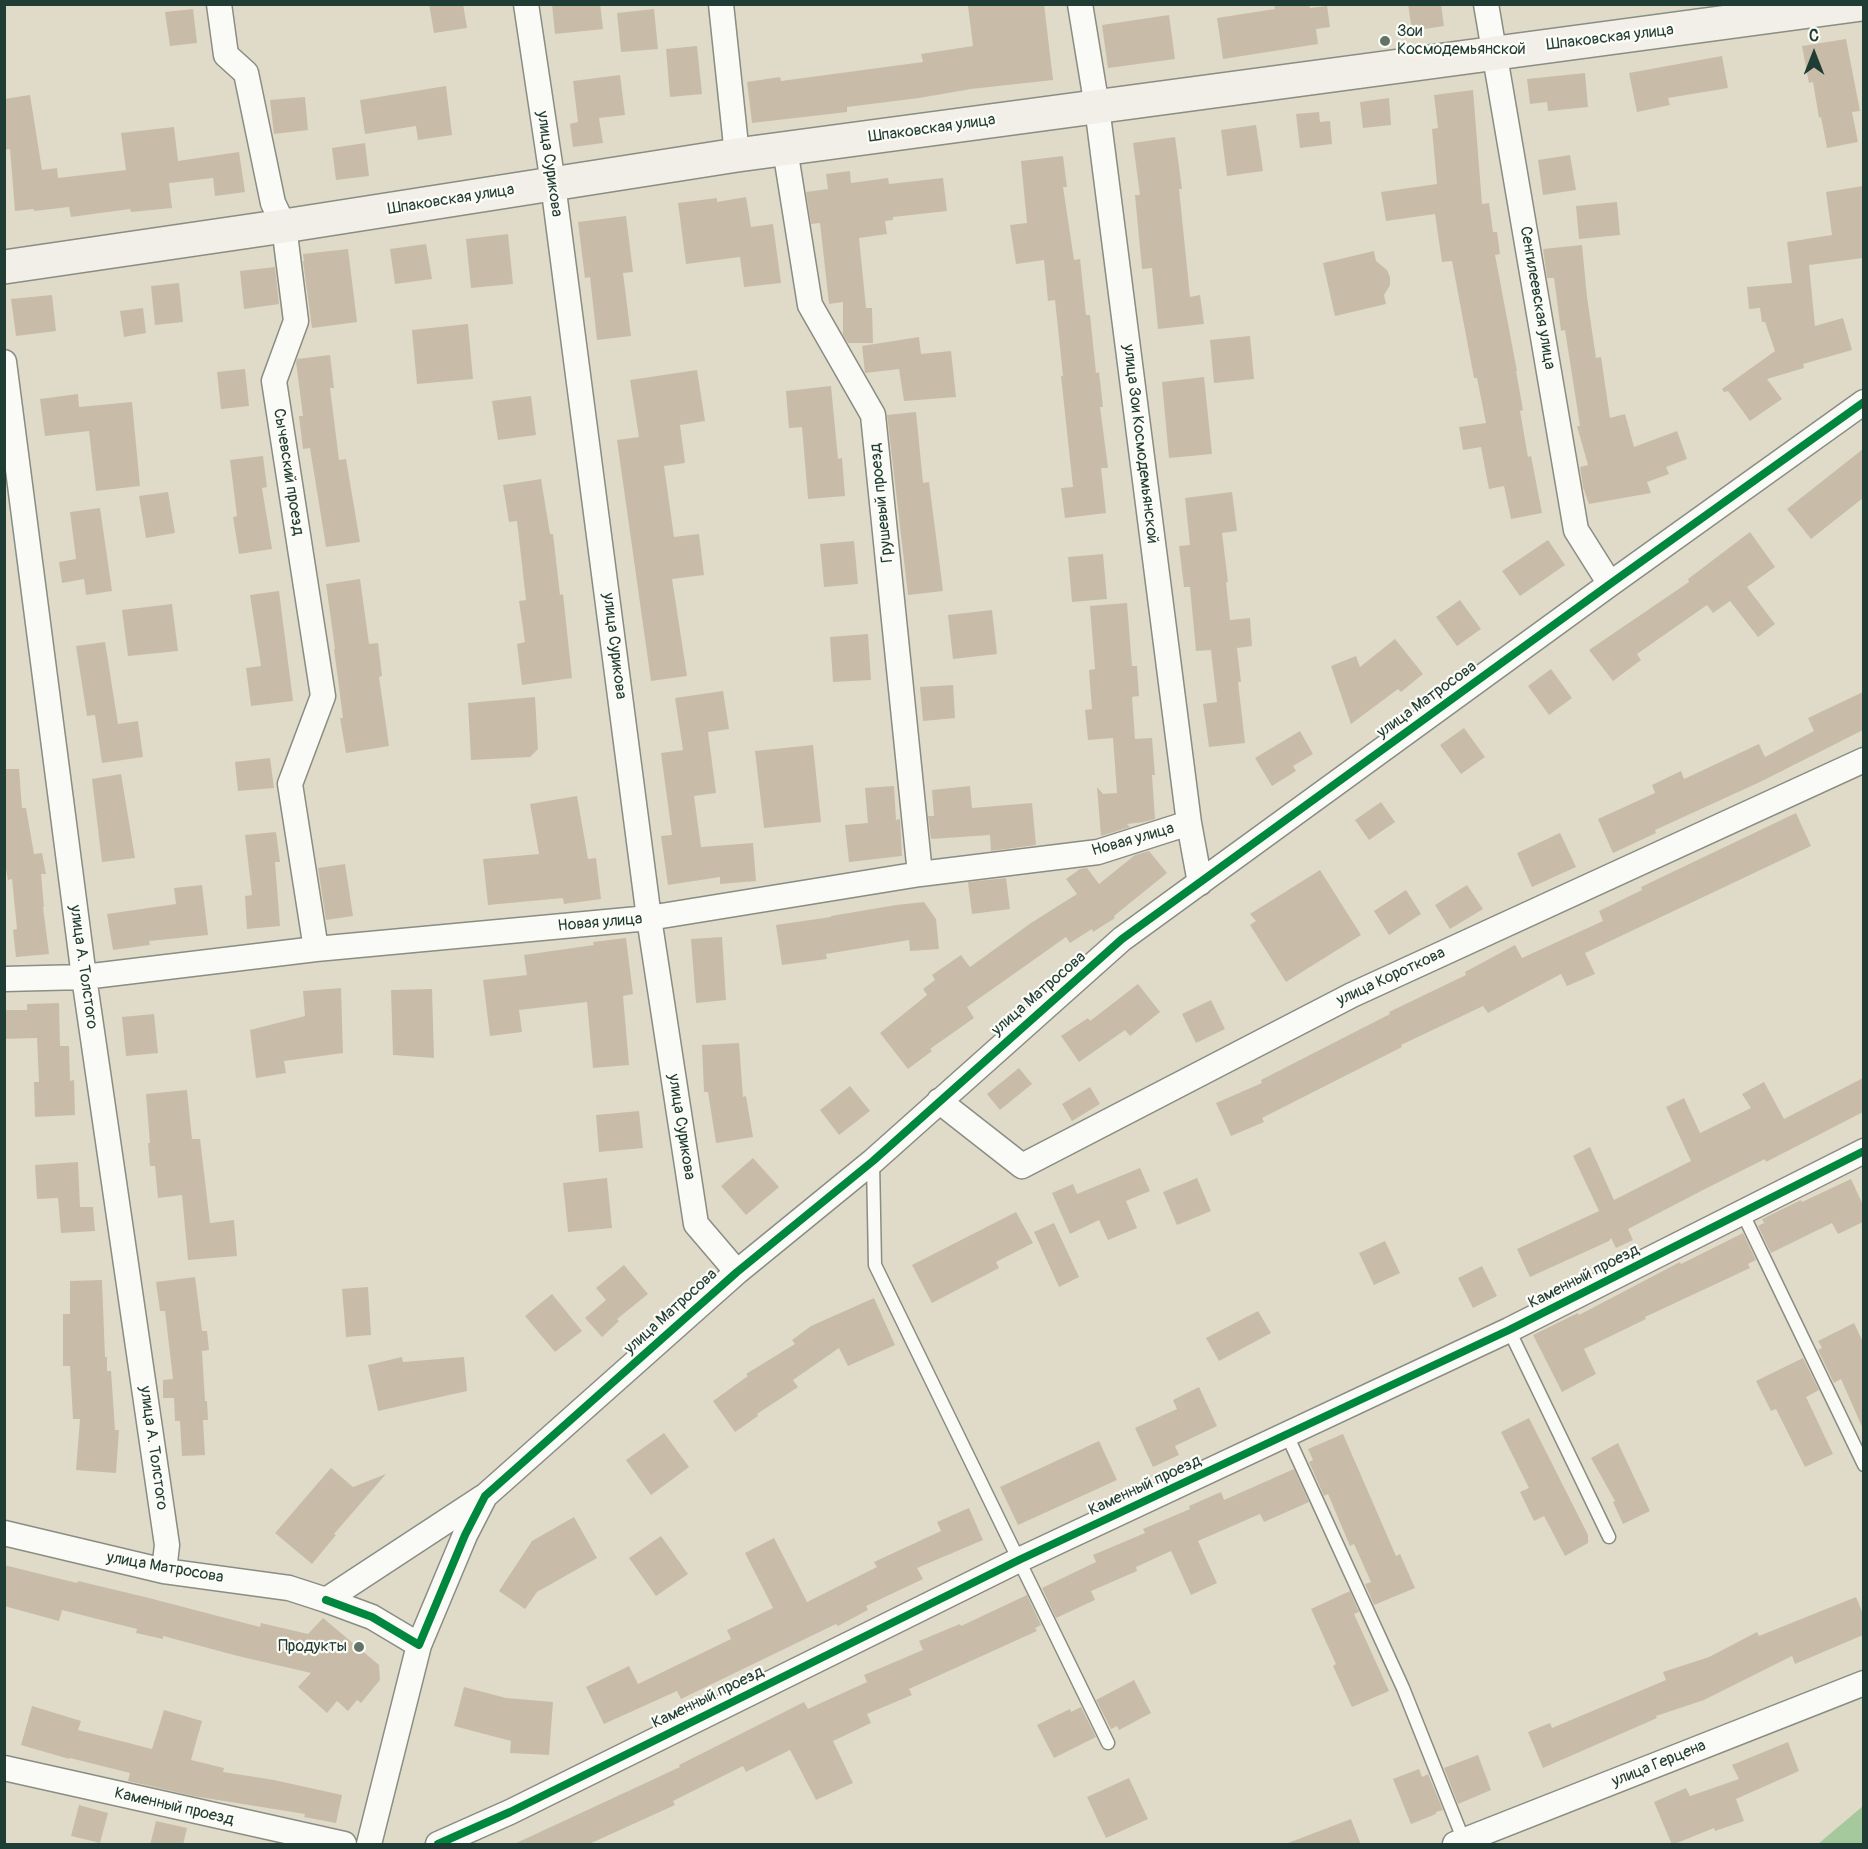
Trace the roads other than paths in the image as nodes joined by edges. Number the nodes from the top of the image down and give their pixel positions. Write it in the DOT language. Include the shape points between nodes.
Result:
graph roads {
  1 [pos="219,4"];
  2 [pos="526,4"];
  3 [pos="721,4"];
  4 [pos="1080,4"];
  5 [pos="1486,4"];
  6 [pos="1862,4"];
  7 [pos="1495,53"];
  8 [pos="1097,107"];
  9 [pos="785,149"];
  10 [pos="737,155"];
  11 [pos="553,184"];
  12 [pos="284,226"];
  13 [pos="4,267"];
  14 [pos="4,362"];
  15 [pos="1863,402"];
  16 [pos="1610,584"];
  17 [pos="1863,760"];
  18 [pos="1189,823"];
  19 [pos="920,874"];
  20 [pos="1200,883"];
  21 [pos="649,918"];
  22 [pos="316,949"];
  23 [pos="84,977"];
  24 [pos="4,979"];
  25 [pos="939,1101"];
  26 [pos="1863,1150"];
  27 [pos="873,1161"];
  28 [pos="1742,1212"];
  29 [pos="737,1272"];
  30 [pos="1509,1330"];
  31 [pos="1287,1435"];
  32 [pos="1863,1465"];
  33 [pos="485,1496"];
  34 [pos="4,1533"];
  35 [pos="1609,1538"];
  36 [pos="1018,1560"];
  37 [pos="164,1571"];
  38 [pos="326,1600"];
  39 [pos="420,1645"];
  40 [pos="1863,1683"];
  41 [pos="1107,1743"];
  42 [pos="4,1768"];
  43 [pos="1460,1843"];
  44 [pos="344,1845"];
  45 [pos="369,1845"];
  46 [pos="438,1845"];
  1 -- 12 [label="street, Сычевский проезд" via="226,55 246,73 273,203"];
  2 -- 11 [label="street, улица Сурикова"];
  3 -- 10 [label="street"];
  4 -- 8 [label="street, улица Зои Космодемьянской"];
  5 -- 7 [label="street, Сенгилеевская улица"];
  6 -- 7 [label="main road, Шпаковская улица"];
  7 -- 8 [label="main road, Шпаковская улица"];
  7 -- 16 [label="street, Сенгилеевская улица" via="1576,530"];
  8 -- 9 [label="main road, Шпаковская улица"];
  8 -- 18 [label="street, улица Зои Космодемьянской"];
  9 -- 10 [label="main road, Шпаковская улица"];
  9 -- 19 [label="street, Грушевый проезд" via="810,305 873,415"];
  10 -- 11 [label="main road, Шпаковская улица"];
  11 -- 12 [label="main road, Шпаковская улица"];
  11 -- 21 [label="street, улица Сурикова"];
  12 -- 13 [label="main road, Шпаковская улица"];
  12 -- 22 [label="street, Сычевский проезд" via="296,321 274,381 322,696 290,784"];
  14 -- 23 [label="street, улица А. Толстого"];
  15 -- 16 [label="street, улица Матросова"];
  16 -- 20 [label="street, улица Матросова"];
  17 -- 25 [label="street, улица Короткова" via="1352,995 1022,1166"];
  18 -- 19 [label="street, Новая улица" via="1098,852"];
  18 -- 20 [label="street, улица Зои Космодемьянской"];
  19 -- 21 [label="street, Новая улица"];
  20 -- 25 [label="street, улица Матросова" via="1122,939"];
  21 -- 22 [label="street, Новая улица"];
  21 -- 29 [label="street, улица Сурикова" via="696,1224"];
  22 -- 23 [label="street, Новая улица"];
  23 -- 24 [label="street, Новая улица"];
  23 -- 37 [label="street, улица А. Толстого" via="167,1545"];
  25 -- 27 [label="street, улица Матросова"];
  26 -- 28 [label="street, Каменный проезд"];
  27 -- 29 [label="street, улица Матросова"];
  27 -- 36 [label="lane" via="875,1265"];
  28 -- 30 [label="street, Каменный проезд"];
  28 -- 32 [label="lane"];
  29 -- 33 [label="street, улица Матросова"];
  30 -- 31 [label="street, Каменный проезд"];
  30 -- 35 [label="lane"];
  31 -- 36 [label="street, Каменный проезд"];
  31 -- 43 [label="lane" via="1403,1688"];
  33 -- 38 [label="street, улица Матросова"];
  33 -- 39 [label="street, улица Матросова"];
  34 -- 37 [label="street, улица Матросова"];
  36 -- 41 [label="lane"];
  36 -- 46 [label="street, Каменный проезд"];
  37 -- 38 [label="street, улица Матросова" via="288,1588"];
  38 -- 39 [label="street, улица Матросова" via="372,1617"];
  39 -- 45 [label="street, улица Матросова"];
  40 -- 43 [label="street, улица Герцена"];
  42 -- 44 [label="street, Каменный проезд"];
}
